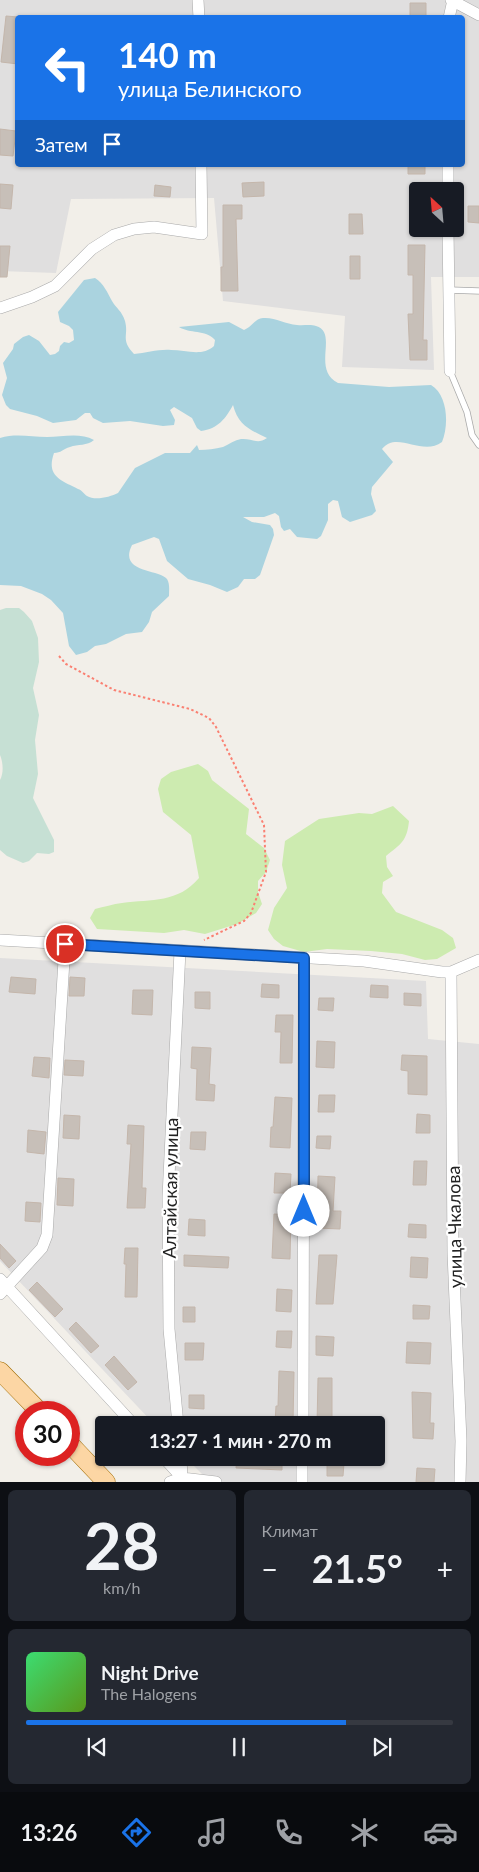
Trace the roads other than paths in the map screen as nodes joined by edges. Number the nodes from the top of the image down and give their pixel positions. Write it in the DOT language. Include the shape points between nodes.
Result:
graph roads {
  1 [pos="198,0"];
  2 [pos="452,0"];
  3 [pos="199,15"];
  4 [pos="450,15"];
  5 [pos="479,15"];
  6 [pos="201,167"];
  7 [pos="448,167"];
  8 [pos="448,182"];
  9 [pos="448,238"];
  10 [pos="449,290"];
  11 [pos="479,291"];
  12 [pos="0,308"];
  13 [pos="450,371"];
  14 [pos="479,445"];
  15 [pos="0,940"];
  16 [pos="65,944"];
  17 [pos="180,951"];
  18 [pos="304,958"];
  19 [pos="479,960"];
  20 [pos="451,972"];
  21 [pos="2,1286"];
  22 [pos="0,1371"];
  23 [pos="29,1401"];
  24 [pos="125,1416"];
  25 [pos="177,1416"];
  26 [pos="303,1416"];
  27 [pos="80,1455"];
  28 [pos="171,1466"];
  29 [pos="182,1466"];
  30 [pos="302,1466"];
  31 [pos="184,1480"];
  32 [pos="106,1482"];
  33 [pos="170,1482"];
  34 [pos="216,1482"];
  35 [pos="302,1482"];
  36 [pos="460,1482"];
  1 -- 3 [label="street"];
  2 -- 4 [label="street"];
  2 -- 5 [label="street"];
  6 -- 12 [label="street" via="202,234 154,227 114,235 92,249 55,286"];
  7 -- 8 [label="street"];
  9 -- 10 [label="street"];
  10 -- 11 [label="lane"];
  10 -- 13 [label="street"];
  13 -- 14 [label="lane" via="467,412 472,435"];
  15 -- 16 [label="street"];
  16 -- 17 [label="street"];
  16 -- 21 [label="street" via="46,1235 42,1248"];
  17 -- 18 [label="street"];
  17 -- 25 [label="street, Алтайская улица" via="168,1197 169,1329"];
  18 -- 20 [label="street"];
  18 -- 26 [label="street"];
  19 -- 20 [label="street"];
  20 -- 36 [label="street, улица Чкалова" via="453,1253"];
  21 -- 24 [label="street"];
  22 -- 23 [label="main road"];
  27 -- 32 [label="main road"];
  28 -- 31 [label="street"];
  29 -- 31 [label="street"];
  30 -- 35 [label="street"];
  31 -- 33 [label="street"];
  31 -- 34 [label="street"];
}
